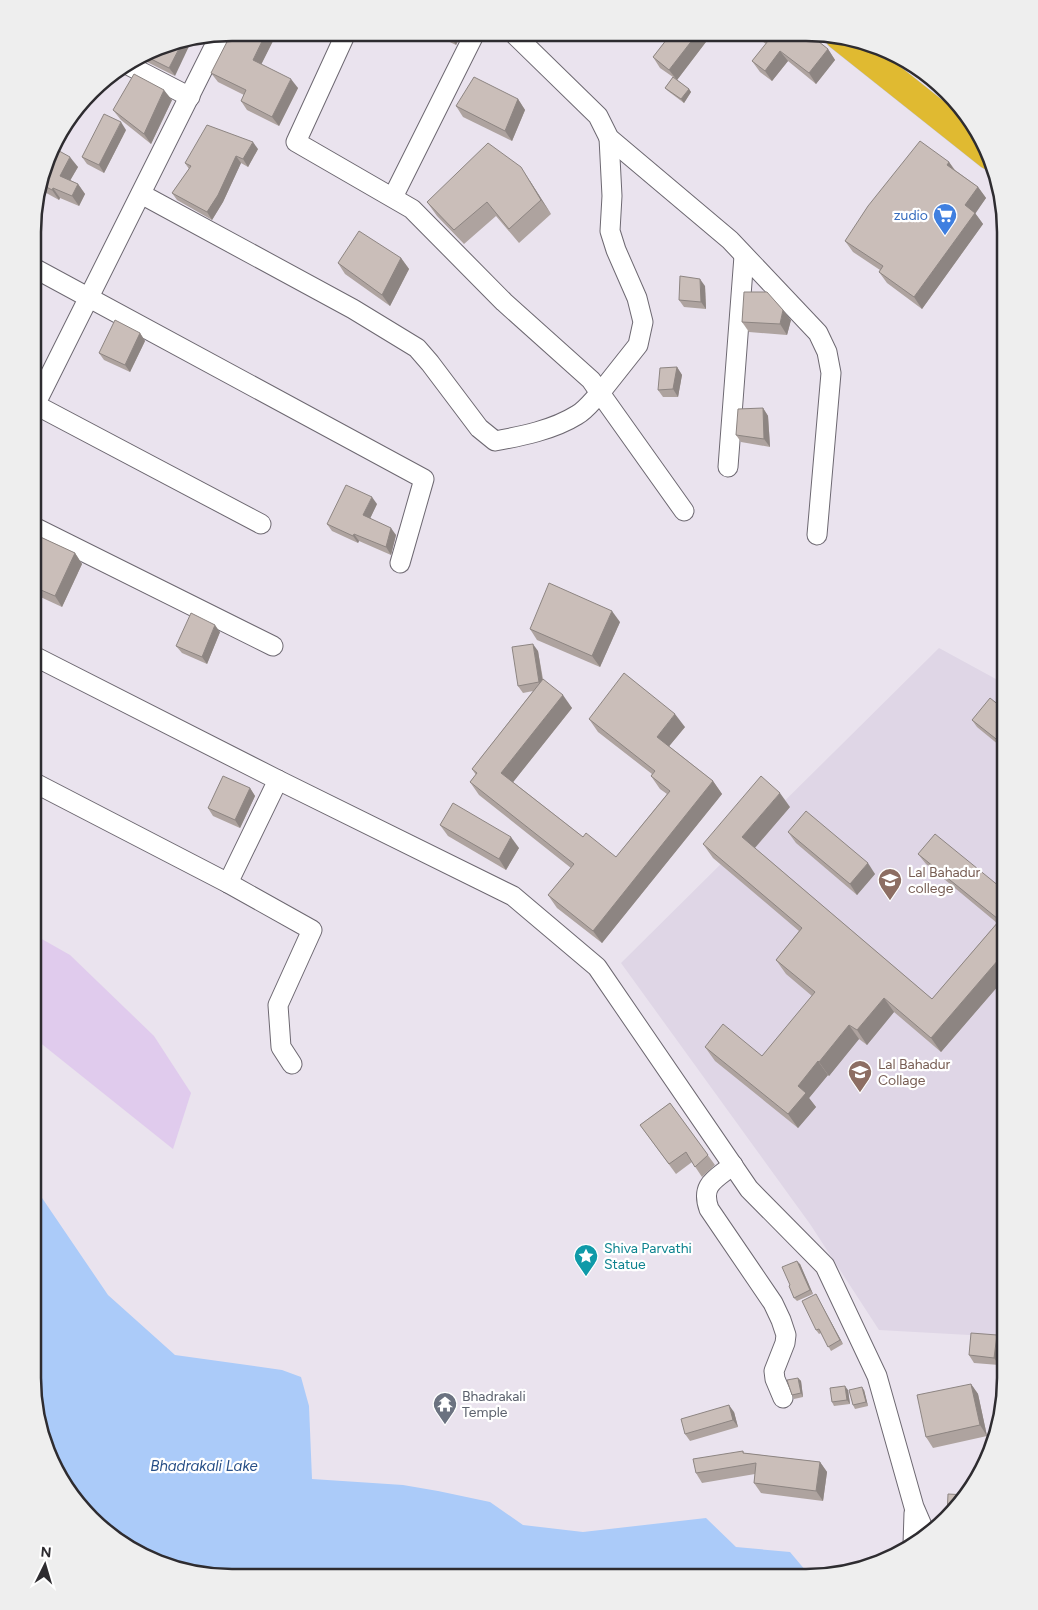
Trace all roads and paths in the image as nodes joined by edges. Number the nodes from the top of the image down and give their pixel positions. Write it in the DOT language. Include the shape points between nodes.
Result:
graph roads {
  1 [pos="342,41"];
  2 [pos="471,41"];
  3 [pos="521,41"];
  4 [pos="216,42"];
  5 [pos="854,48"];
  6 [pos="135,68"];
  7 [pos="190,97"];
  8 [pos="609,138"];
  9 [pos="975,144"];
  10 [pos="141,194"];
  11 [pos="393,197"];
  12 [pos="744,256"];
  13 [pos="41,272"];
  14 [pos="89,298"];
  15 [pos="41,391"];
  16 [pos="600,393"];
  17 [pos="41,409"];
  18 [pos="728,467"];
  19 [pos="684,511"];
  20 [pos="261,524"];
  21 [pos="41,530"];
  22 [pos="817,535"];
  23 [pos="400,563"];
  24 [pos="273,646"];
  25 [pos="41,660"];
  26 [pos="278,780"];
  27 [pos="41,788"];
  28 [pos="228,883"];
  29 [pos="292,1064"];
  30 [pos="733,1165"];
  31 [pos="783,1398"];
  32 [pos="914,1508"];
  33 [pos="923,1528"];
  34 [pos="913,1536"];
  1 -- 11 [label="street" via="296,142"];
  2 -- 11 [label="street"];
  3 -- 8 [label="street" via="598,116"];
  4 -- 7 [label="street"];
  5 -- 9 [label="highway"];
  6 -- 7 [label="street"];
  7 -- 10 [label="street"];
  8 -- 12 [label="street" via="730,240"];
  8 -- 16 [label="street" via="610,231 637,298 643,322 638,345"];
  10 -- 14 [label="street"];
  10 -- 16 [label="street" via="353,309 418,348 480,428 494,441 555,425 578,414"];
  11 -- 16 [label="street" via="412,209 504,302 591,380"];
  12 -- 18 [label="street"];
  12 -- 22 [label="street" via="818,333 827,352 831,373"];
  13 -- 14 [label="street"];
  14 -- 15 [label="street"];
  14 -- 23 [label="street" via="424,479"];
  16 -- 19 [label="street"];
  17 -- 20 [label="street"];
  21 -- 24 [label="street"];
  25 -- 26 [label="street"];
  26 -- 28 [label="street"];
  26 -- 30 [label="street" via="513,896 541,919 597,967"];
  27 -- 28 [label="street"];
  28 -- 29 [label="street" via="312,930 278,1005 281,1046"];
  30 -- 31 [label="street" via="708,1186 705,1199 781,1320 785,1343 774,1371"];
  30 -- 32 [label="street" via="749,1189 825,1266 877,1376"];
  32 -- 33 [label="street"];
  32 -- 34 [label="street"];
}
